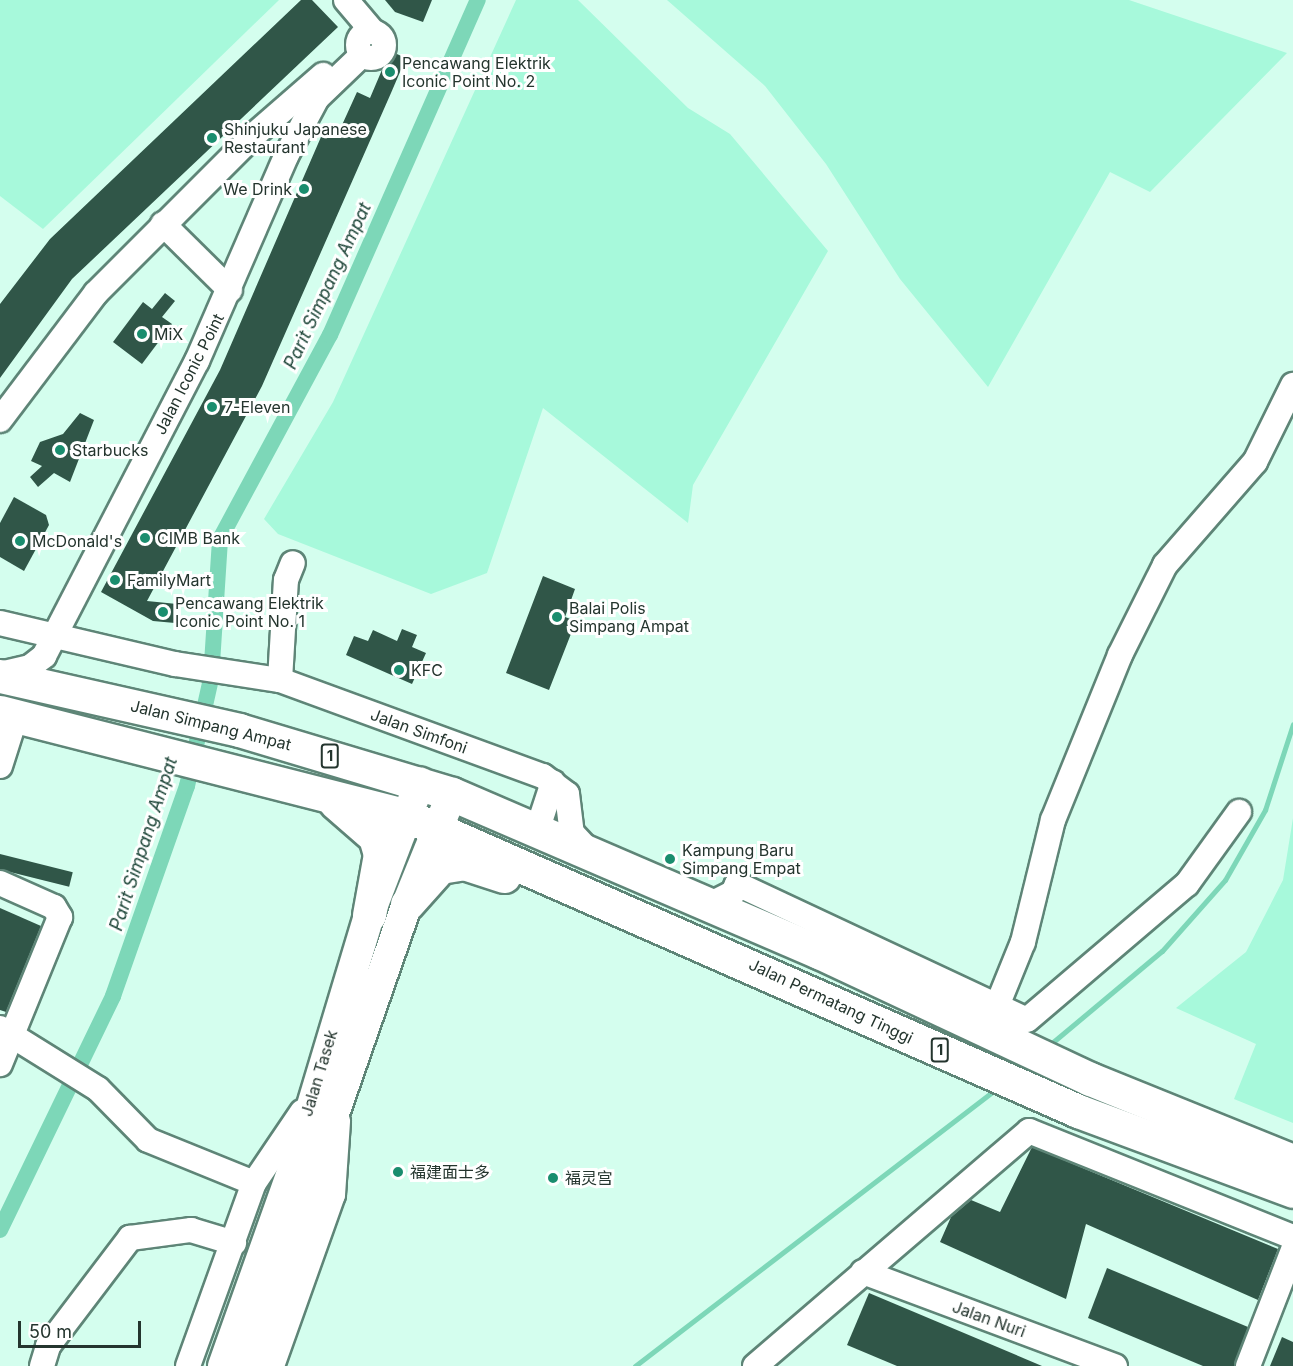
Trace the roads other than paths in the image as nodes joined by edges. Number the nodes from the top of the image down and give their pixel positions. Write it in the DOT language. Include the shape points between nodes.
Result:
graph roads {
  1 [pos="346,0"];
  2 [pos="364,44"];
  3 [pos="163,224"];
  4 [pos="230,291"];
  5 [pos="1293,385"];
  6 [pos="0,420"];
  7 [pos="293,563"];
  8 [pos="0,623"];
  9 [pos="52,635"];
  10 [pos="0,675"];
  11 [pos="280,680"];
  12 [pos="8,714"];
  13 [pos="0,766"];
  14 [pos="420,782"];
  15 [pos="553,782"];
  16 [pos="452,794"];
  17 [pos="327,796"];
  18 [pos="1239,812"];
  19 [pos="407,816"];
  20 [pos="538,828"];
  21 [pos="438,829"];
  22 [pos="590,852"];
  23 [pos="520,865"];
  24 [pos="0,883"];
  25 [pos="721,899"];
  26 [pos="407,904"];
  27 [pos="624,909"];
  28 [pos="369,915"];
  29 [pos="997,1006"];
  30 [pos="7,1031"];
  31 [pos="0,1064"];
  32 [pos="311,1096"];
  33 [pos="338,1110"];
  34 [pos="1293,1161"];
  35 [pos="254,1183"];
  36 [pos="1293,1191"];
  37 [pos="1293,1237"];
  38 [pos="234,1243"];
  39 [pos="1293,1250"];
  40 [pos="863,1272"];
  41 [pos="42,1366"];
  42 [pos="188,1366"];
  43 [pos="222,1366"];
  44 [pos="246,1366"];
  45 [pos="272,1366"];
  46 [pos="755,1366"];
  47 [pos="1114,1366"];
  48 [pos="1248,1366"];
  1 -- 2 [label="street"];
  2 -- 3 [label="street"];
  2 -- 4 [label="street, Jalan Iconic Point" via="317,98"];
  3 -- 4 [label="street"];
  3 -- 6 [label="street" via="96,293"];
  4 -- 9 [label="street, Jalan Iconic Point"];
  5 -- 29 [label="street" via="1254,462 1165,565 1120,655 1053,820 1023,942"];
  7 -- 11 [label="street" via="286,580"];
  8 -- 9 [label="street, Jalan Simfoni"];
  9 -- 10 [label="street, Jalan Iconic Point" via="44,656 30,667"];
  9 -- 11 [label="street, Jalan Simfoni" via="235,676"];
  10 -- 14 [label="highway, Jalan Simpang Ampat / 1" via="239,730"];
  11 -- 15 [label="street, Jalan Simfoni"];
  12 -- 13 [label="street"];
  12 -- 17 [label="highway, 1"];
  14 -- 16 [label="highway, 1"];
  14 -- 19 [label="main road, Jalan Tasek"];
  15 -- 20 [label="street"];
  15 -- 22 [label="street" via="567,794 572,833"];
  16 -- 20 [label="highway, 1"];
  16 -- 21 [label="main road, Jalan Tasek"];
  17 -- 19 [label="highway, 1"];
  17 -- 28 [label="highway" via="375,837 381,854"];
  18 -- 29 [label="street" via="1187,884 1027,1020"];
  19 -- 21 [label="highway, Jalan Permatang Tinggi / 1"];
  19 -- 28 [label="main road, Jalan Tasek"];
  20 -- 22 [label="highway, 1"];
  20 -- 23 [label="highway"];
  21 -- 23 [label="highway, Jalan Permatang Tinggi / 1"];
  21 -- 26 [label="main road, Jalan Tasek"];
  22 -- 25 [label="highway, 1"];
  23 -- 27 [label="highway, Jalan Permatang Tinggi / 1"];
  24 -- 30 [label="street" via="54,907 60,927"];
  25 -- 29 [label="street" via="737,884"];
  25 -- 34 [label="highway, 1" via="768,930 1090,1079"];
  26 -- 27 [label="highway" via="440,867 464,863"];
  26 -- 33 [label="main road, Jalan Tasek"];
  27 -- 36 [label="highway, Jalan Permatang Tinggi / 1" via="1078,1111"];
  28 -- 32 [label="main road, Jalan Tasek"];
  30 -- 31 [label="street"];
  30 -- 35 [label="street" via="98,1089 148,1140"];
  32 -- 35 [label="street"];
  32 -- 43 [label="main road, Jalan Tasek" via="293,1170"];
  33 -- 44 [label="main road, Jalan Tasek"];
  33 -- 45 [label="street" via="333,1196"];
  35 -- 38 [label="street"];
  37 -- 40 [label="street" via="1045,1134 1029,1131"];
  38 -- 41 [label="street" via="191,1230 130,1238 48,1346"];
  38 -- 42 [label="street"];
  39 -- 48 [label="street"];
  40 -- 46 [label="street"];
  40 -- 47 [label="street, Jalan Nuri"];
}
